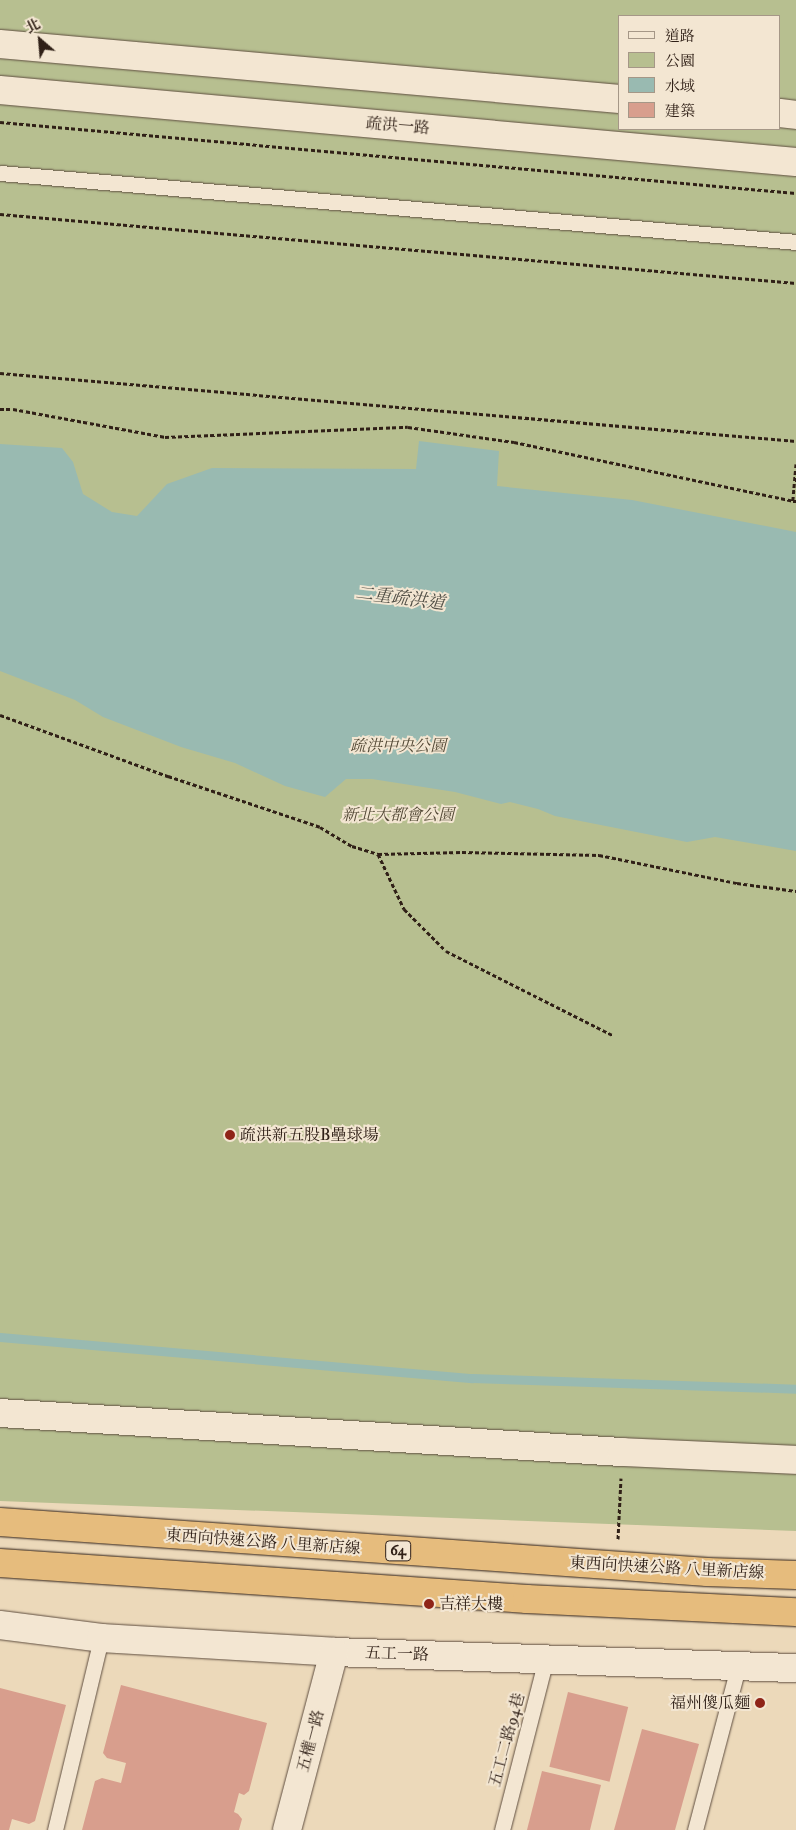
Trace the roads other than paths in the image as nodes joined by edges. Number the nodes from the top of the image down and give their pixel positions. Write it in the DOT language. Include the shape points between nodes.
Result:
graph roads {
  1 [pos="0,44"];
  2 [pos="0,90"];
  3 [pos="618,99"];
  4 [pos="781,114"];
  5 [pos="796,115"];
  6 [pos="796,162"];
  7 [pos="0,173"];
  8 [pos="796,242"];
  9 [pos="0,1413"];
  10 [pos="796,1460"];
  11 [pos="0,1522"];
  12 [pos="0,1563"];
  13 [pos="796,1576"];
  14 [pos="796,1612"];
  15 [pos="0,1625"];
  16 [pos="101,1638"];
  17 [pos="334,1652"];
  18 [pos="546,1659"];
  19 [pos="739,1664"];
  20 [pos="796,1668"];
  21 [pos="54,1830"];
  22 [pos="288,1830"];
  23 [pos="502,1830"];
  24 [pos="695,1830"];
  1 -- 3 [label="street"];
  2 -- 6 [label="street, 疏洪一路"];
  4 -- 5 [label="street"];
  7 -- 8 [label="lane"];
  9 -- 10 [label="street"];
  11 -- 13 [label="highway, 東西向快速公路 八里新店線 / 64, bridge"];
  12 -- 14 [label="highway, bridge" via="527,1599"];
  15 -- 16 [label="street, 五工一路"];
  16 -- 17 [label="street, 五工一路"];
  16 -- 21 [label="lane"];
  17 -- 18 [label="street, 五工一路"];
  17 -- 22 [label="street, 五權一路"];
  18 -- 19 [label="street, 五工一路"];
  18 -- 23 [label="lane, 五工二路94巷"];
  19 -- 20 [label="street, 五工一路"];
  19 -- 24 [label="lane"];
}
